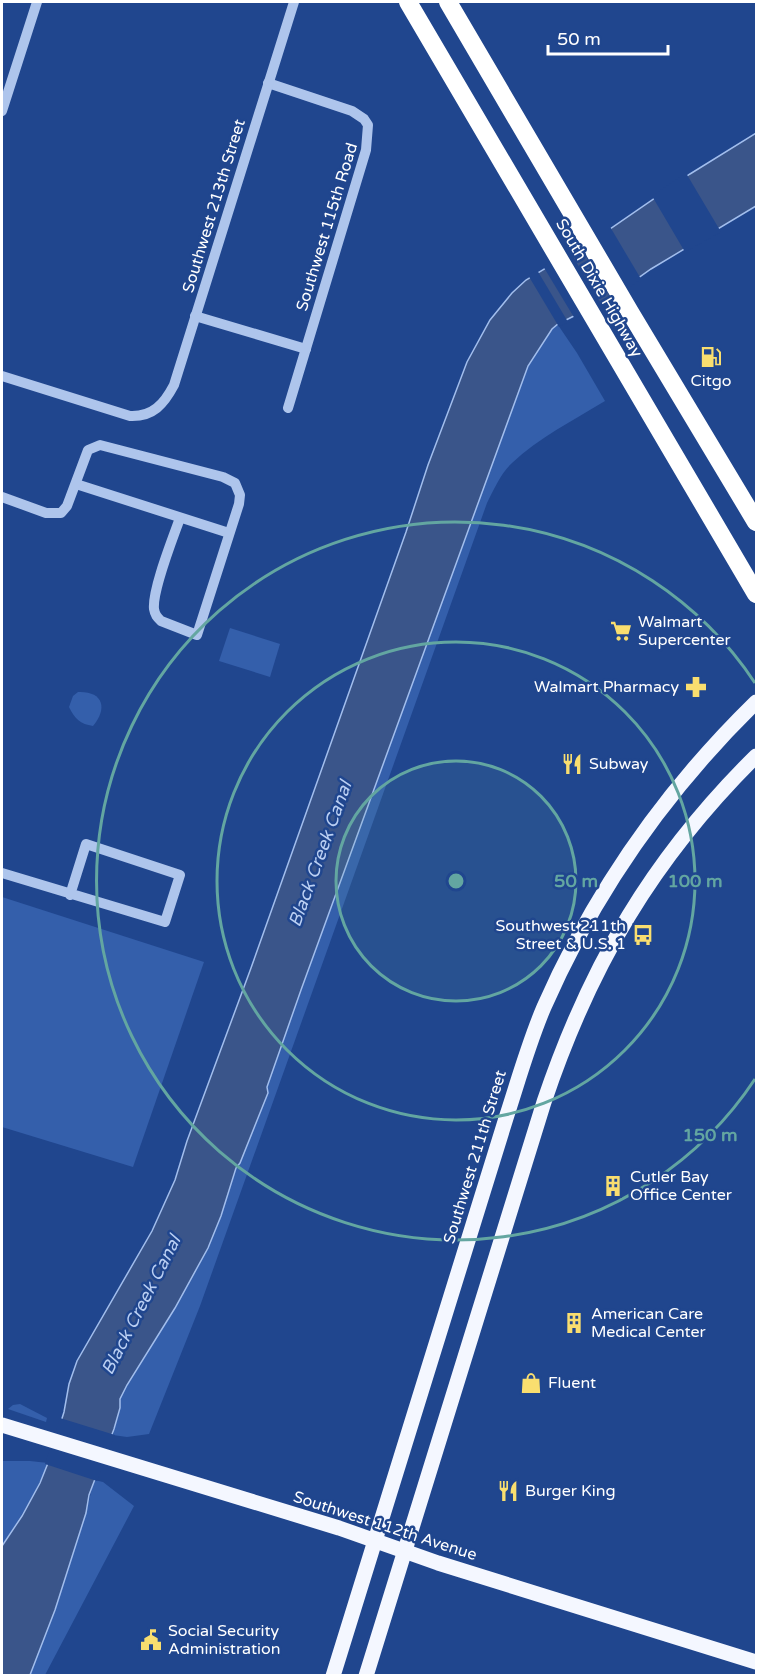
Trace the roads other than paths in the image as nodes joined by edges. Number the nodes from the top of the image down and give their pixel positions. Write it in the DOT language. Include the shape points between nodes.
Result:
graph roads {
  1 [pos="37,2"];
  2 [pos="294,2"];
  3 [pos="408,2"];
  4 [pos="448,2"];
  5 [pos="268,83"];
  6 [pos="2,111"];
  7 [pos="195,316"];
  8 [pos="306,349"];
  9 [pos="2,376"];
  10 [pos="288,408"];
  11 [pos="76,484"];
  12 [pos="2,497"];
  13 [pos="180,518"];
  14 [pos="756,522"];
  15 [pos="229,533"];
  16 [pos="756,594"];
  17 [pos="756,702"];
  18 [pos="756,756"];
  19 [pos="2,873"];
  20 [pos="70,895"];
  21 [pos="2,1425"];
  22 [pos="375,1541"];
  23 [pos="405,1552"];
  24 [pos="756,1662"];
  25 [pos="333,1676"];
  26 [pos="366,1676"];
  1 -- 6 [label="street"];
  2 -- 5 [label="street, Southwest 213th Street"];
  3 -- 16 [label="highway, South Dixie Highway"];
  4 -- 14 [label="highway, South Dixie Highway"];
  5 -- 7 [label="street, Southwest 213th Street"];
  5 -- 8 [label="street, Southwest 115th Road" via="352,111 368,125 366,150"];
  7 -- 8 [label="street"];
  7 -- 9 [label="street, Southwest 213th Street" via="174,385 152,413 123,415"];
  8 -- 10 [label="street, Southwest 115th Road"];
  11 -- 12 [label="street" via="67,506 57,514"];
  11 -- 13 [label="street"];
  11 -- 15 [label="street" via="88,450 100,445 230,479 240,495"];
  13 -- 15 [label="street"];
  13 -- 15 [label="street" via="154,608 161,621 197,635"];
  17 -- 22 [label="main road, Southwest 211th Street" via="709,751 632,849 600,898 545,1005 507,1114"];
  18 -- 23 [label="main road" via="654,874 624,922 569,1032"];
  19 -- 20 [label="street"];
  20 -- 20 [label="street" via="86,844 180,875 165,922"];
  21 -- 22 [label="main road, Southwest 112th Avenue"];
  22 -- 23 [label="main road, Southwest 112th Avenue"];
  22 -- 25 [label="main road, Southwest 211th Street"];
  23 -- 24 [label="main road, Southwest 112th Avenue"];
  23 -- 26 [label="main road"];
}
